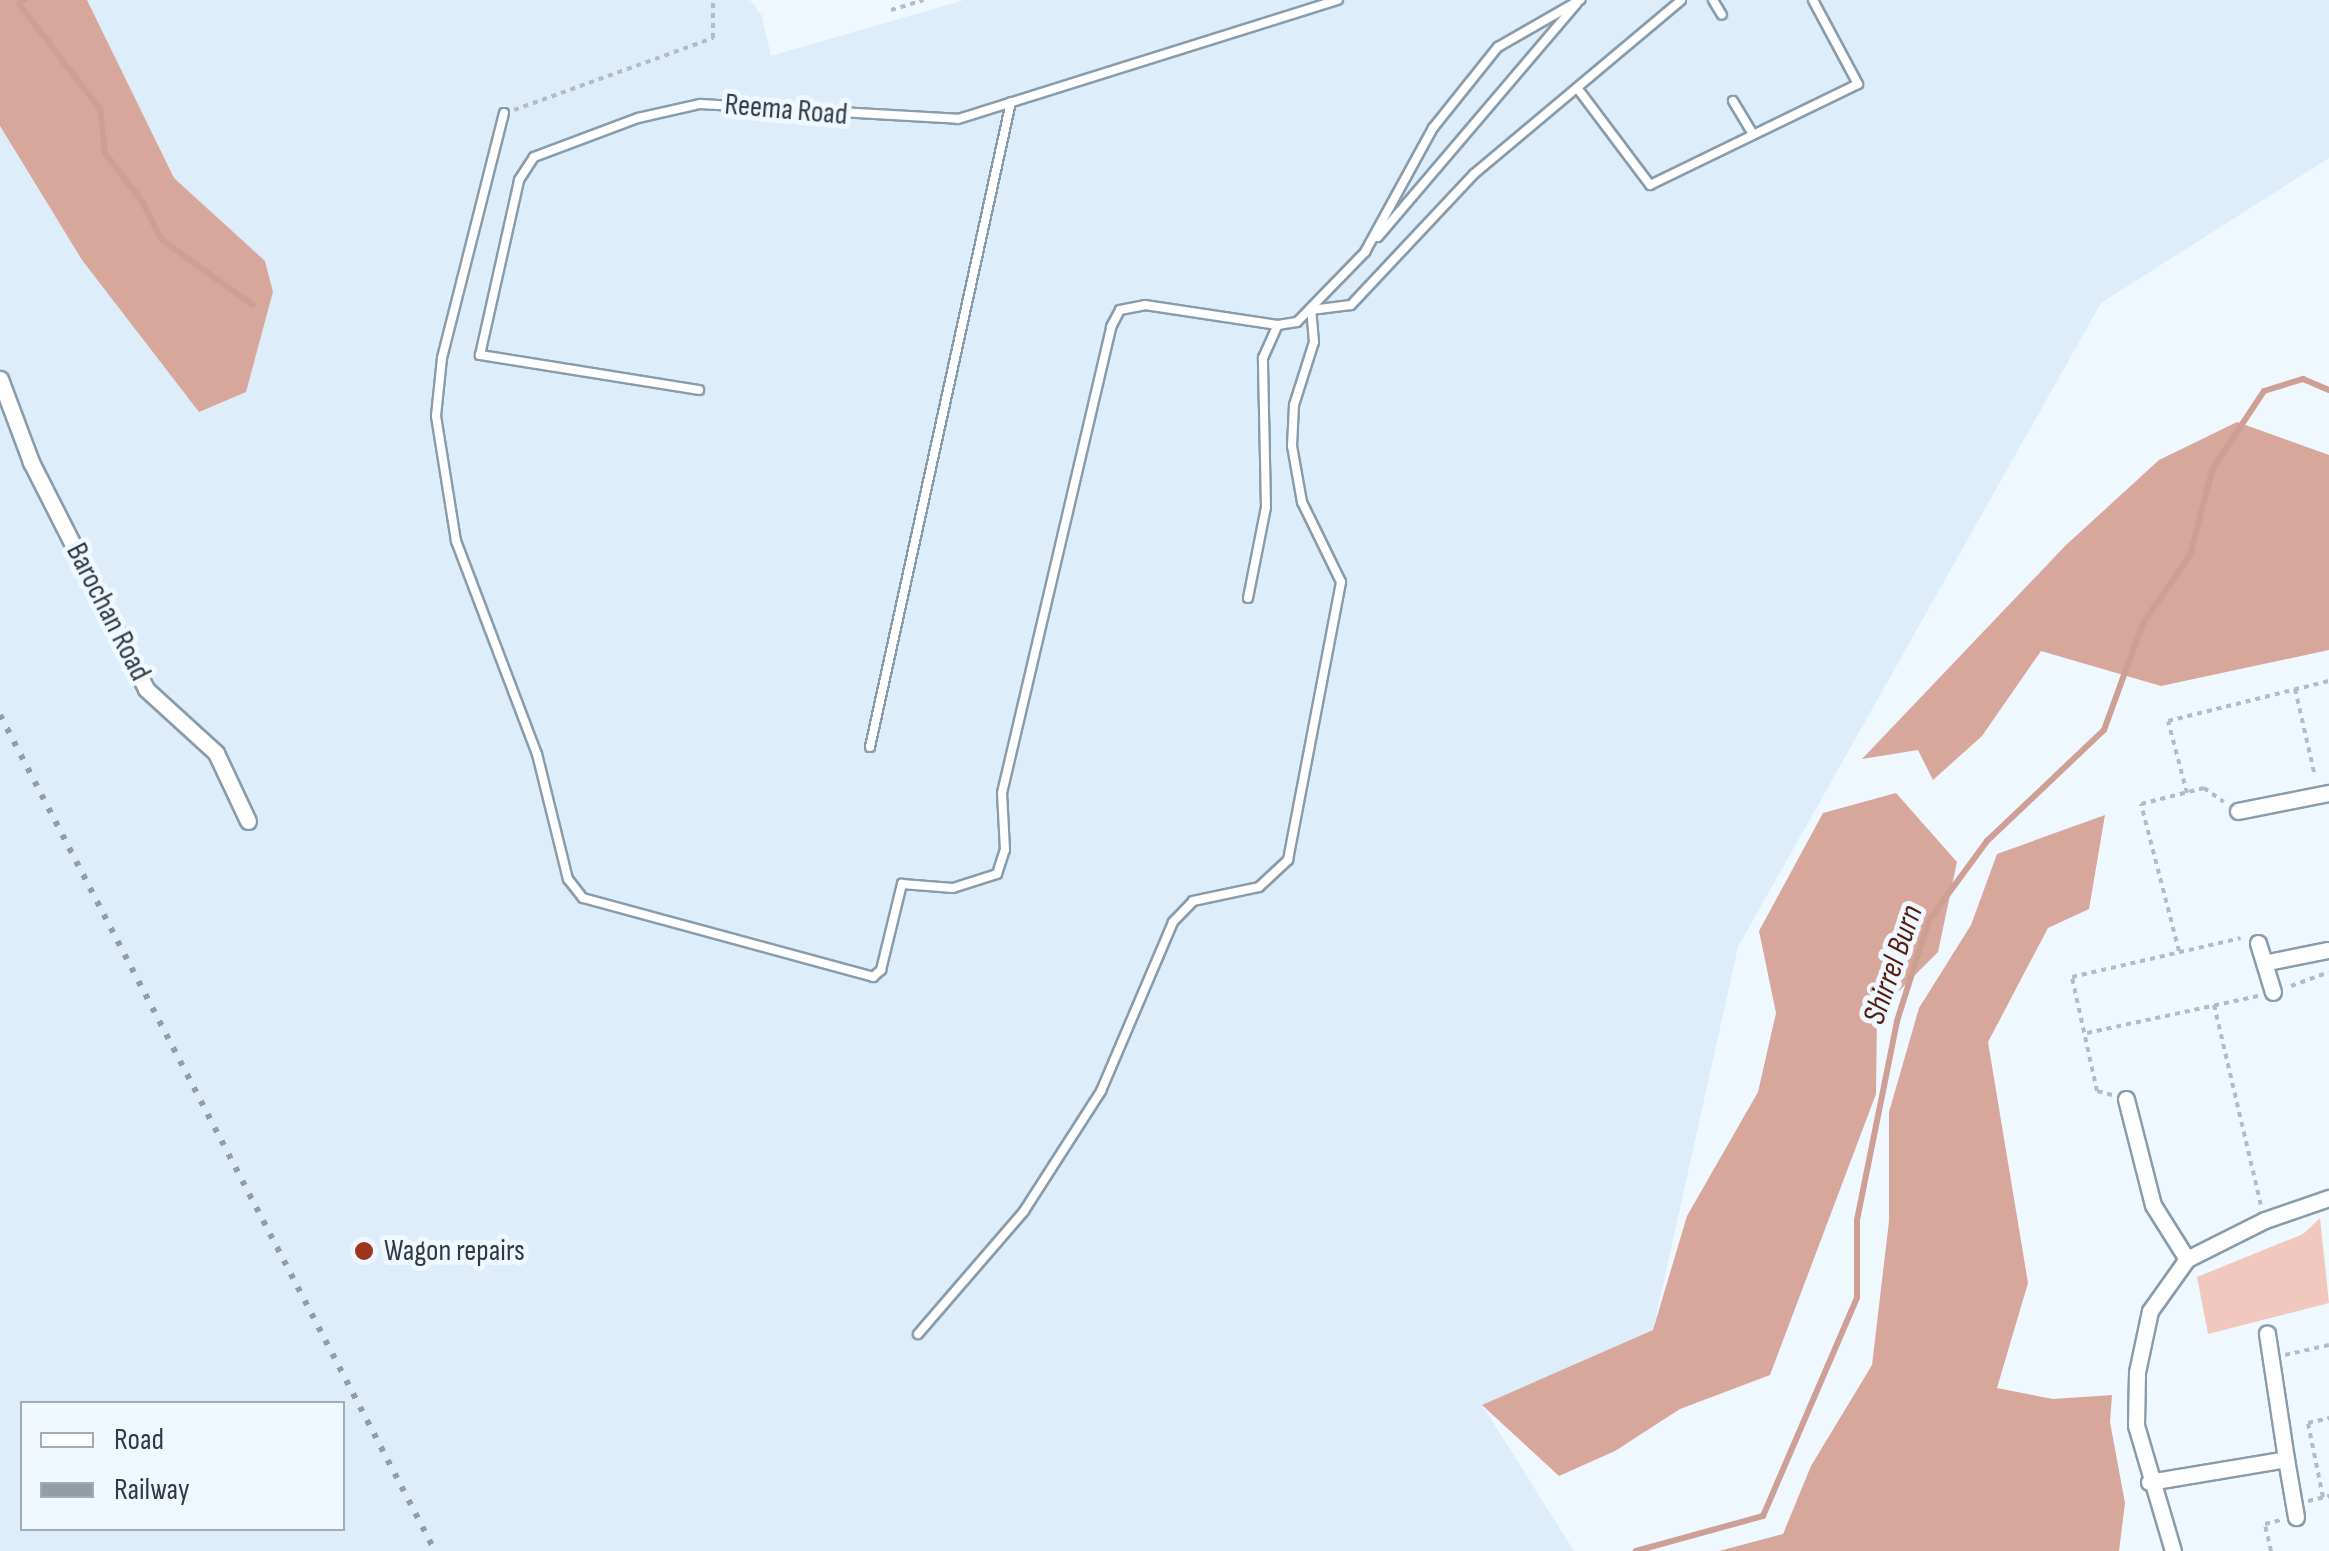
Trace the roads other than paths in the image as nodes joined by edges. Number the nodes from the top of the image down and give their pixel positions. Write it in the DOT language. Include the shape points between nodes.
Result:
graph roads {
  1 [pos="1338,0"];
  2 [pos="1580,0"];
  3 [pos="1681,0"];
  4 [pos="1713,0"];
  5 [pos="1813,0"];
  6 [pos="1722,15"];
  7 [pos="1578,90"];
  8 [pos="1733,101"];
  9 [pos="1011,102"];
  10 [pos="504,113"];
  11 [pos="1753,134"];
  12 [pos="1365,252"];
  13 [pos="1311,310"];
  14 [pos="1278,325"];
  15 [pos="0,379"];
  16 [pos="699,390"];
  17 [pos="1248,598"];
  18 [pos="870,747"];
  19 [pos="2324,794"];
  20 [pos="2238,811"];
  21 [pos="248,821"];
  22 [pos="2258,943"];
  23 [pos="2328,953"];
  24 [pos="2268,962"];
  25 [pos="2273,992"];
  26 [pos="2126,1099"];
  27 [pos="2329,1198"];
  28 [pos="2187,1260"];
  29 [pos="2267,1333"];
  30 [pos="918,1334"];
  31 [pos="2286,1459"];
  32 [pos="2150,1482"];
  33 [pos="2296,1517"];
  34 [pos="2172,1550"];
  1 -- 9 [label="lane, Reema Road"];
  2 -- 12 [label="lane"];
  2 -- 12 [label="lane" via="1498,47 1433,128"];
  3 -- 7 [label="lane"];
  4 -- 6 [label="lane"];
  5 -- 11 [label="lane" via="1858,84"];
  7 -- 11 [label="lane" via="1650,185"];
  7 -- 13 [label="lane" via="1474,174 1351,306"];
  8 -- 11 [label="lane"];
  9 -- 16 [label="lane, Reema Road" via="958,119 922,120 700,104 638,118 534,156 519,180 480,355"];
  9 -- 18 [label="lane"];
  10 -- 14 [label="lane" via="442,358 436,416 456,541 538,754 568,879 583,898 873,977 881,970 902,884 953,888 997,874 1005,850 1002,794 1110,327 1120,310 1145,305"];
  12 -- 13 [label="lane"];
  13 -- 14 [label="lane"];
  13 -- 30 [label="lane" via="1314,342 1294,406 1292,446 1302,502 1341,582 1288,860 1259,887 1193,901 1173,922 1101,1092 1024,1211"];
  14 -- 17 [label="lane" via="1263,358 1266,507"];
  15 -- 21 [label="street, Barochan Road" via="31,462 146,689 216,754"];
  19 -- 20 [label="street"];
  22 -- 24 [label="street"];
  23 -- 24 [label="street"];
  24 -- 25 [label="street"];
  26 -- 28 [label="street" via="2153,1205"];
  27 -- 28 [label="street" via="2265,1220"];
  28 -- 32 [label="street" via="2150,1311 2138,1372 2136,1424"];
  29 -- 31 [label="street"];
  31 -- 32 [label="street"];
  31 -- 33 [label="street"];
  32 -- 34 [label="street"];
}
